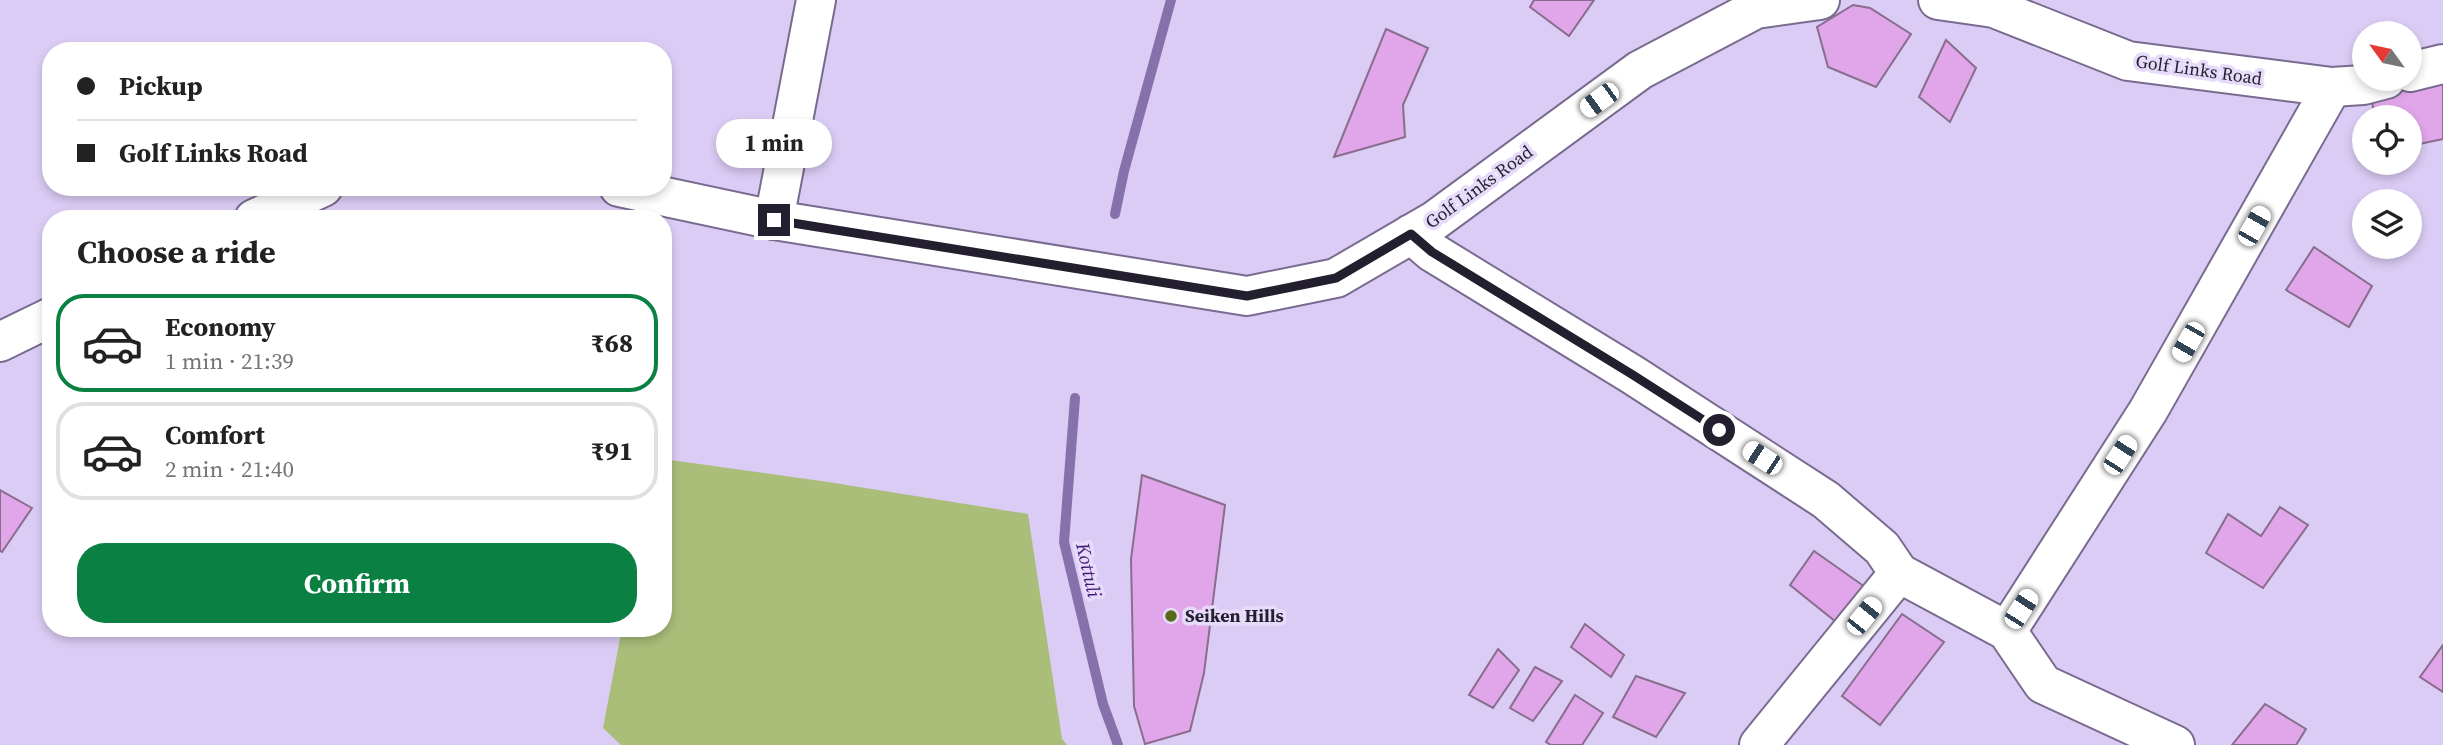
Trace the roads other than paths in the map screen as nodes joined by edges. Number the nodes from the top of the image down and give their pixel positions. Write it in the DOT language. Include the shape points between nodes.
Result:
graph roads {
  1 [pos="816,0"];
  2 [pos="1820,0"];
  3 [pos="1962,2"];
  4 [pos="2443,64"];
  5 [pos="2422,69"];
  6 [pos="2352,86"];
  7 [pos="2332,87"];
  8 [pos="304,196"];
  9 [pos="661,196"];
  10 [pos="273,210"];
  11 [pos="774,220"];
  12 [pos="1411,234"];
  13 [pos="42,321"];
  14 [pos="0,342"];
  15 [pos="1899,573"];
  16 [pos="2007,631"];
  17 [pos="1759,745"];
  18 [pos="2175,745"];
  1 -- 11 [label="street"];
  2 -- 12 [label="street, Golf Links Road" via="1756,9 1640,70"];
  3 -- 7 [label="street, Golf Links Road" via="1994,8 2128,61"];
  4 -- 5 [label="street"];
  6 -- 7 [label="street, Golf Links Road"];
  7 -- 16 [label="street" via="2148,411"];
  8 -- 10 [label="street"];
  9 -- 11 [label="street, Golf Links Road"];
  11 -- 12 [label="street, Golf Links Road" via="1247,296 1336,278"];
  12 -- 15 [label="street" via="1432,252 1826,500 1882,548"];
  13 -- 14 [label="street"];
  15 -- 16 [label="street"];
  15 -- 17 [label="street"];
  16 -- 18 [label="street" via="2043,684"];
}
